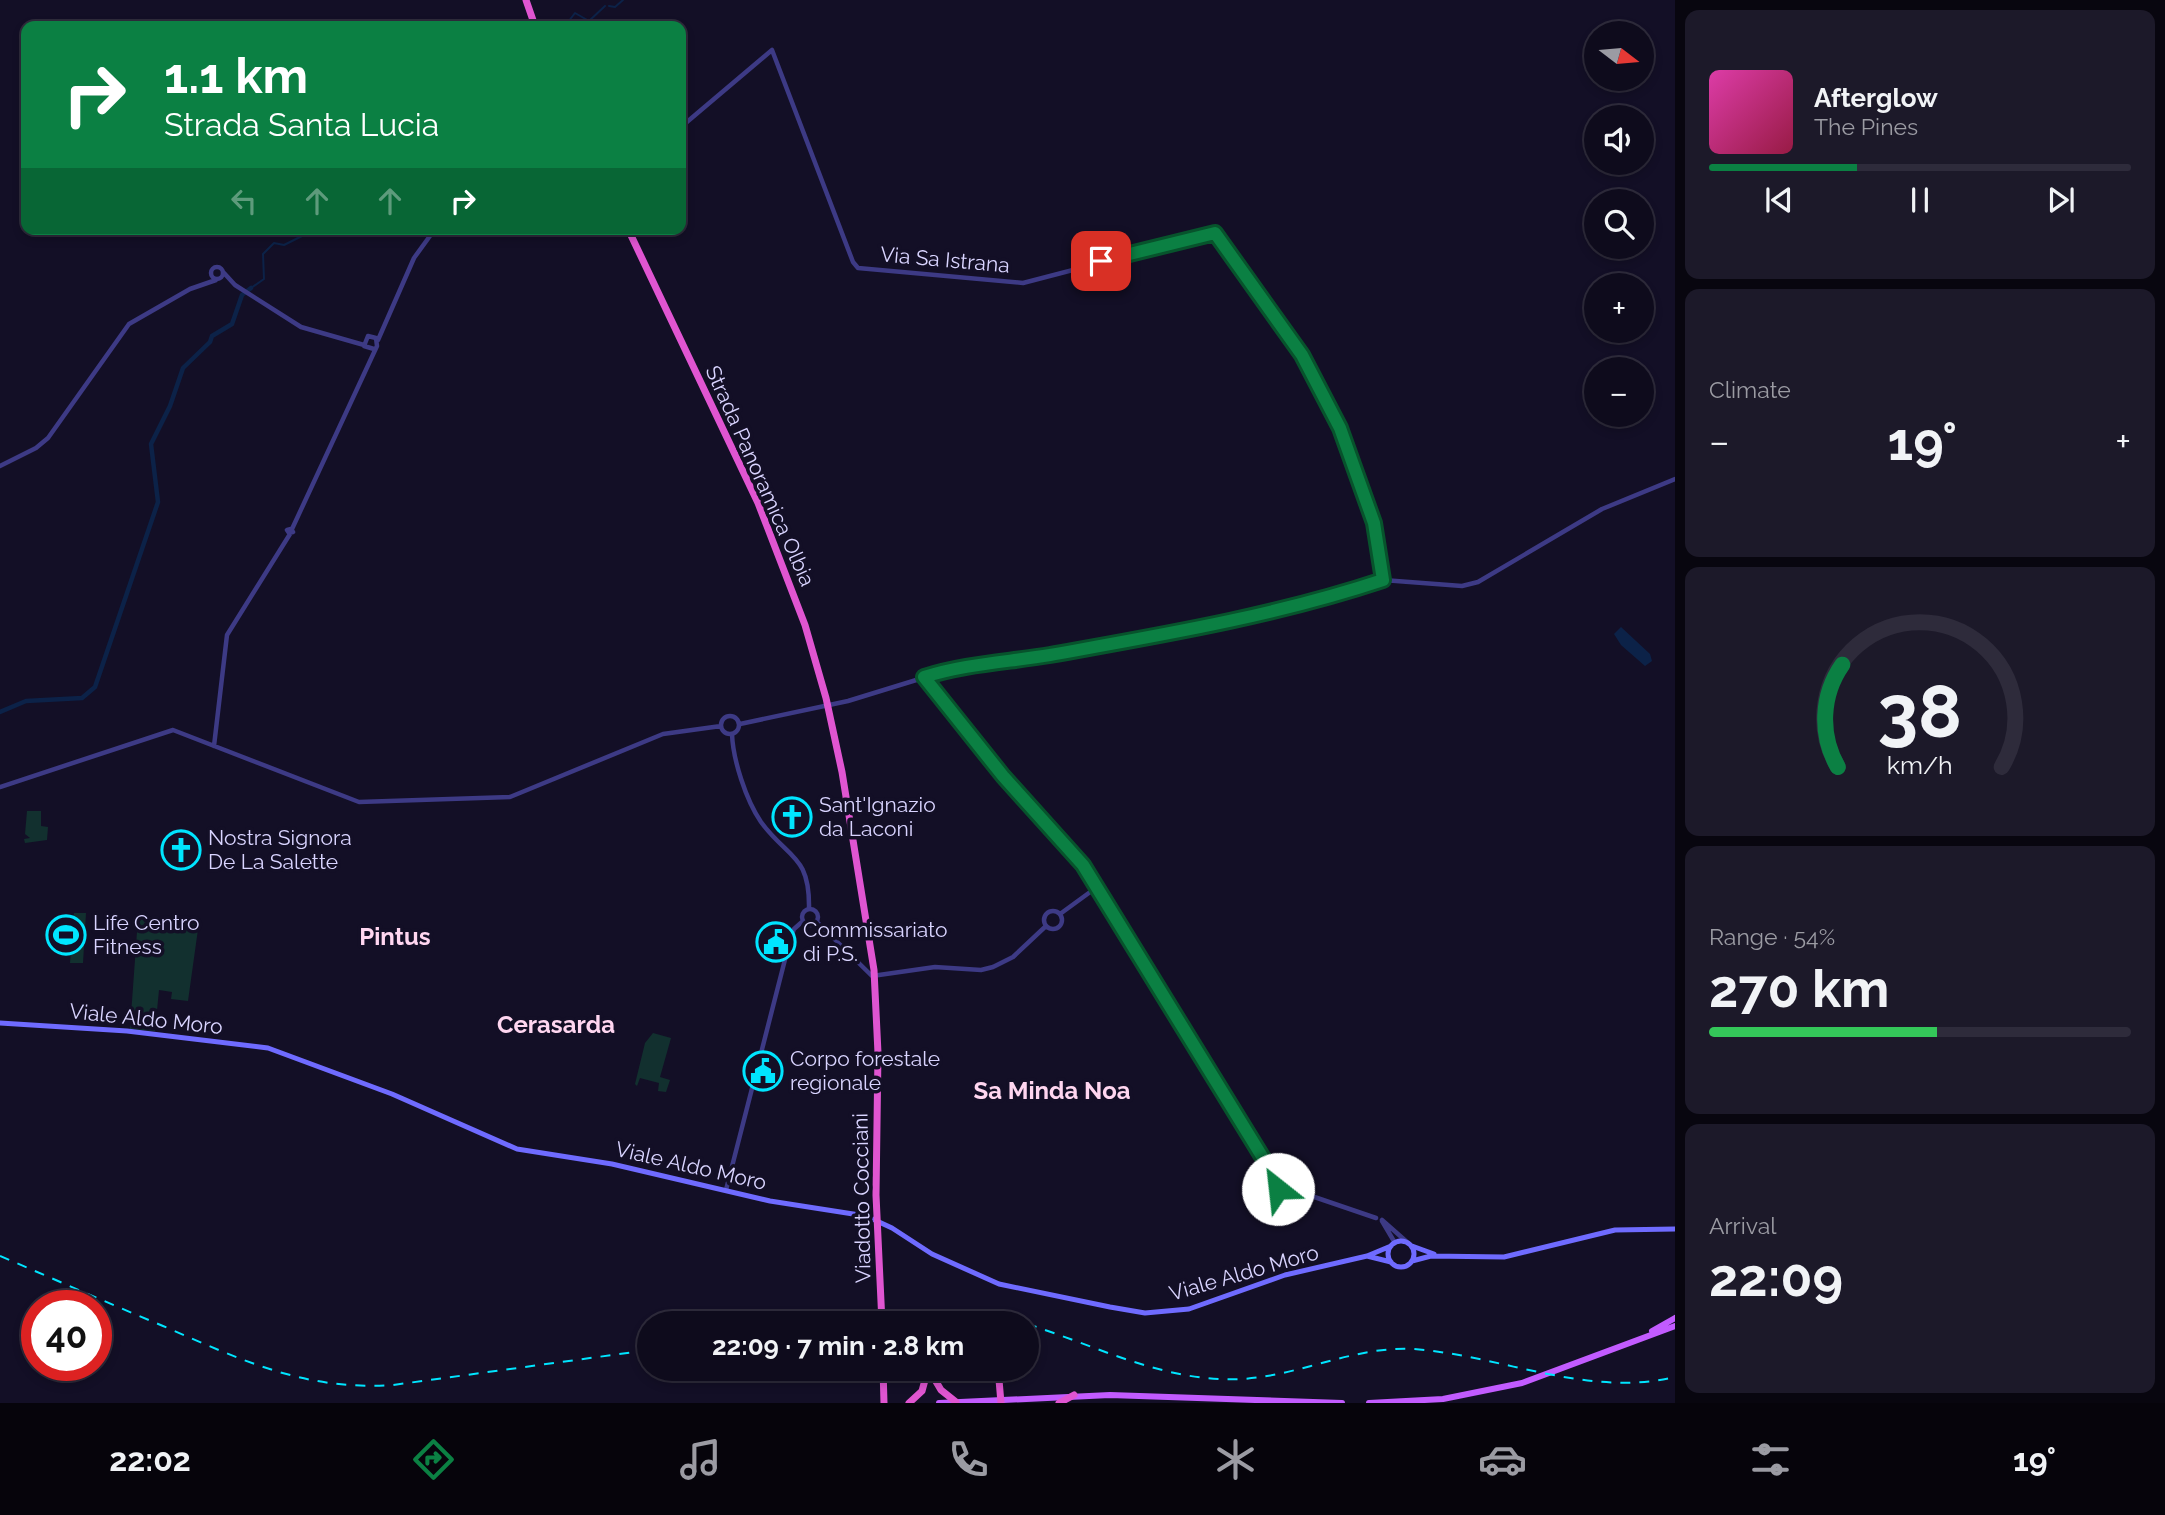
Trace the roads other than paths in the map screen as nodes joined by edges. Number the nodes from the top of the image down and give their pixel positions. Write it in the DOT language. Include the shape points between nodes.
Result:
graph roads {
  1 [pos="526,0"];
  2 [pos="533,21"];
  3 [pos="686,123"];
  4 [pos="431,235"];
  5 [pos="631,235"];
  6 [pos="211,273"];
  7 [pos="224,273"];
  8 [pos="217,280"];
  9 [pos="206,281"];
  10 [pos="235,285"];
  11 [pos="386,323"];
  12 [pos="372,335"];
  13 [pos="378,342"];
  14 [pos="364,343"];
  15 [pos="372,349"];
  16 [pos="0,466"];
  17 [pos="1675,478"];
  18 [pos="1383,580"];
  19 [pos="924,677"];
  20 [pos="826,698"];
  21 [pos="740,724"];
  22 [pos="721,726"];
  23 [pos="732,734"];
  24 [pos="214,746"];
  25 [pos="0,787"];
  26 [pos="1097,887"];
  27 [pos="809,909"];
  28 [pos="1060,914"];
  29 [pos="817,921"];
  30 [pos="806,923"];
  31 [pos="1046,926"];
  32 [pos="0,1023"];
  33 [pos="726,1190"];
  34 [pos="1377,1218"];
  35 [pos="1674,1230"];
  36 [pos="1393,1244"];
  37 [pos="1409,1244"];
  38 [pos="1367,1256"];
  39 [pos="1458,1257"];
  40 [pos="1412,1261"];
  41 [pos="1391,1262"];
  42 [pos="881,1311"];
  43 [pos="1675,1318"];
  44 [pos="1675,1326"];
  45 [pos="1632,1343"];
  46 [pos="883,1381"];
  47 [pos="925,1381"];
  48 [pos="936,1381"];
  49 [pos="999,1381"];
  50 [pos="1074,1395"];
  51 [pos="956,1402"];
  52 [pos="884,1403"];
  53 [pos="909,1403"];
  54 [pos="939,1403"];
  55 [pos="1001,1403"];
  56 [pos="1059,1403"];
  57 [pos="1342,1403"];
  58 [pos="1369,1403"];
  1 -- 2 [label="highway"];
  3 -- 18 [label="street, Via Sa Istrana" via="772,50 858,268 1023,283 1215,233 1302,355 1340,428 1374,523"];
  4 -- 11 [label="street" via="414,258"];
  5 -- 20 [label="highway, Strada Panoramica Olbia" via="758,503 805,625"];
  6 -- 7 [label="street" via="217,267"];
  6 -- 8 [label="street"];
  6 -- 9 [label="street"];
  7 -- 8 [label="street"];
  7 -- 10 [label="street"];
  8 -- 9 [label="street"];
  8 -- 10 [label="street"];
  9 -- 16 [label="street" via="129,324 48,438"];
  10 -- 14 [label="street" via="301,327"];
  11 -- 12 [label="street"];
  11 -- 13 [label="street"];
  12 -- 13 [label="street"];
  12 -- 14 [label="street"];
  13 -- 15 [label="street"];
  14 -- 15 [label="street"];
  15 -- 24 [label="street" via="291,531 227,635"];
  17 -- 18 [label="street" via="1602,509 1478,582 1462,586"];
  18 -- 19 [label="street" via="1253,615"];
  19 -- 21 [label="street" via="848,701"];
  19 -- 26 [label="street"];
  20 -- 42 [label="highway, Viadotto Cocciani" via="874,970"];
  21 -- 22 [label="street" via="730,715"];
  21 -- 23 [label="street"];
  22 -- 23 [label="street"];
  22 -- 24 [label="street" via="663,734 510,797 473,799 359,802"];
  23 -- 27 [label="street" via="734,756 756,813 804,870"];
  24 -- 25 [label="street" via="169,731"];
  26 -- 28 [label="street"];
  26 -- 34 [label="street" via="1279,1184"];
  27 -- 29 [label="street" via="816,912"];
  27 -- 30 [label="street" via="803,913"];
  28 -- 31 [label="street" via="1059,925"];
  28 -- 31 [label="street" via="1046,913"];
  29 -- 30 [label="street"];
  29 -- 31 [label="street" via="872,976 935,967 993,967 1013,957"];
  30 -- 33 [label="street" via="794,929 790,940"];
  32 -- 33 [label="main road, Viale Aldo Moro" via="127,1031 268,1048 393,1094 517,1149 612,1164"];
  33 -- 38 [label="main road, Viale Aldo Moro" via="866,1216 932,1254 999,1284 1145,1313 1189,1310 1285,1275"];
  35 -- 39 [label="main road" via="1615,1230 1525,1253"];
  36 -- 37 [label="main road"];
  36 -- 37 [label="street" via="1392,1232 1382,1220"];
  36 -- 38 [label="main road, Viale Aldo Moro"];
  36 -- 41 [label="main road" via="1388,1255"];
  37 -- 39 [label="main road" via="1430,1254"];
  37 -- 40 [label="main road"];
  38 -- 41 [label="main road, Viale Aldo Moro"];
  39 -- 40 [label="main road"];
  40 -- 41 [label="main road" via="1402,1267"];
  43 -- 45 [label="main road"];
  44 -- 45 [label="main road"];
  45 -- 58 [label="main road" via="1503,1387 1443,1399"];
  46 -- 52 [label="highway"];
  47 -- 53 [label="highway" via="922,1391"];
  48 -- 51 [label="highway"];
  49 -- 55 [label="highway"];
  50 -- 51 [label="main road"];
  50 -- 56 [label="highway"];
  50 -- 57 [label="main road"];
  51 -- 54 [label="main road"];
}
